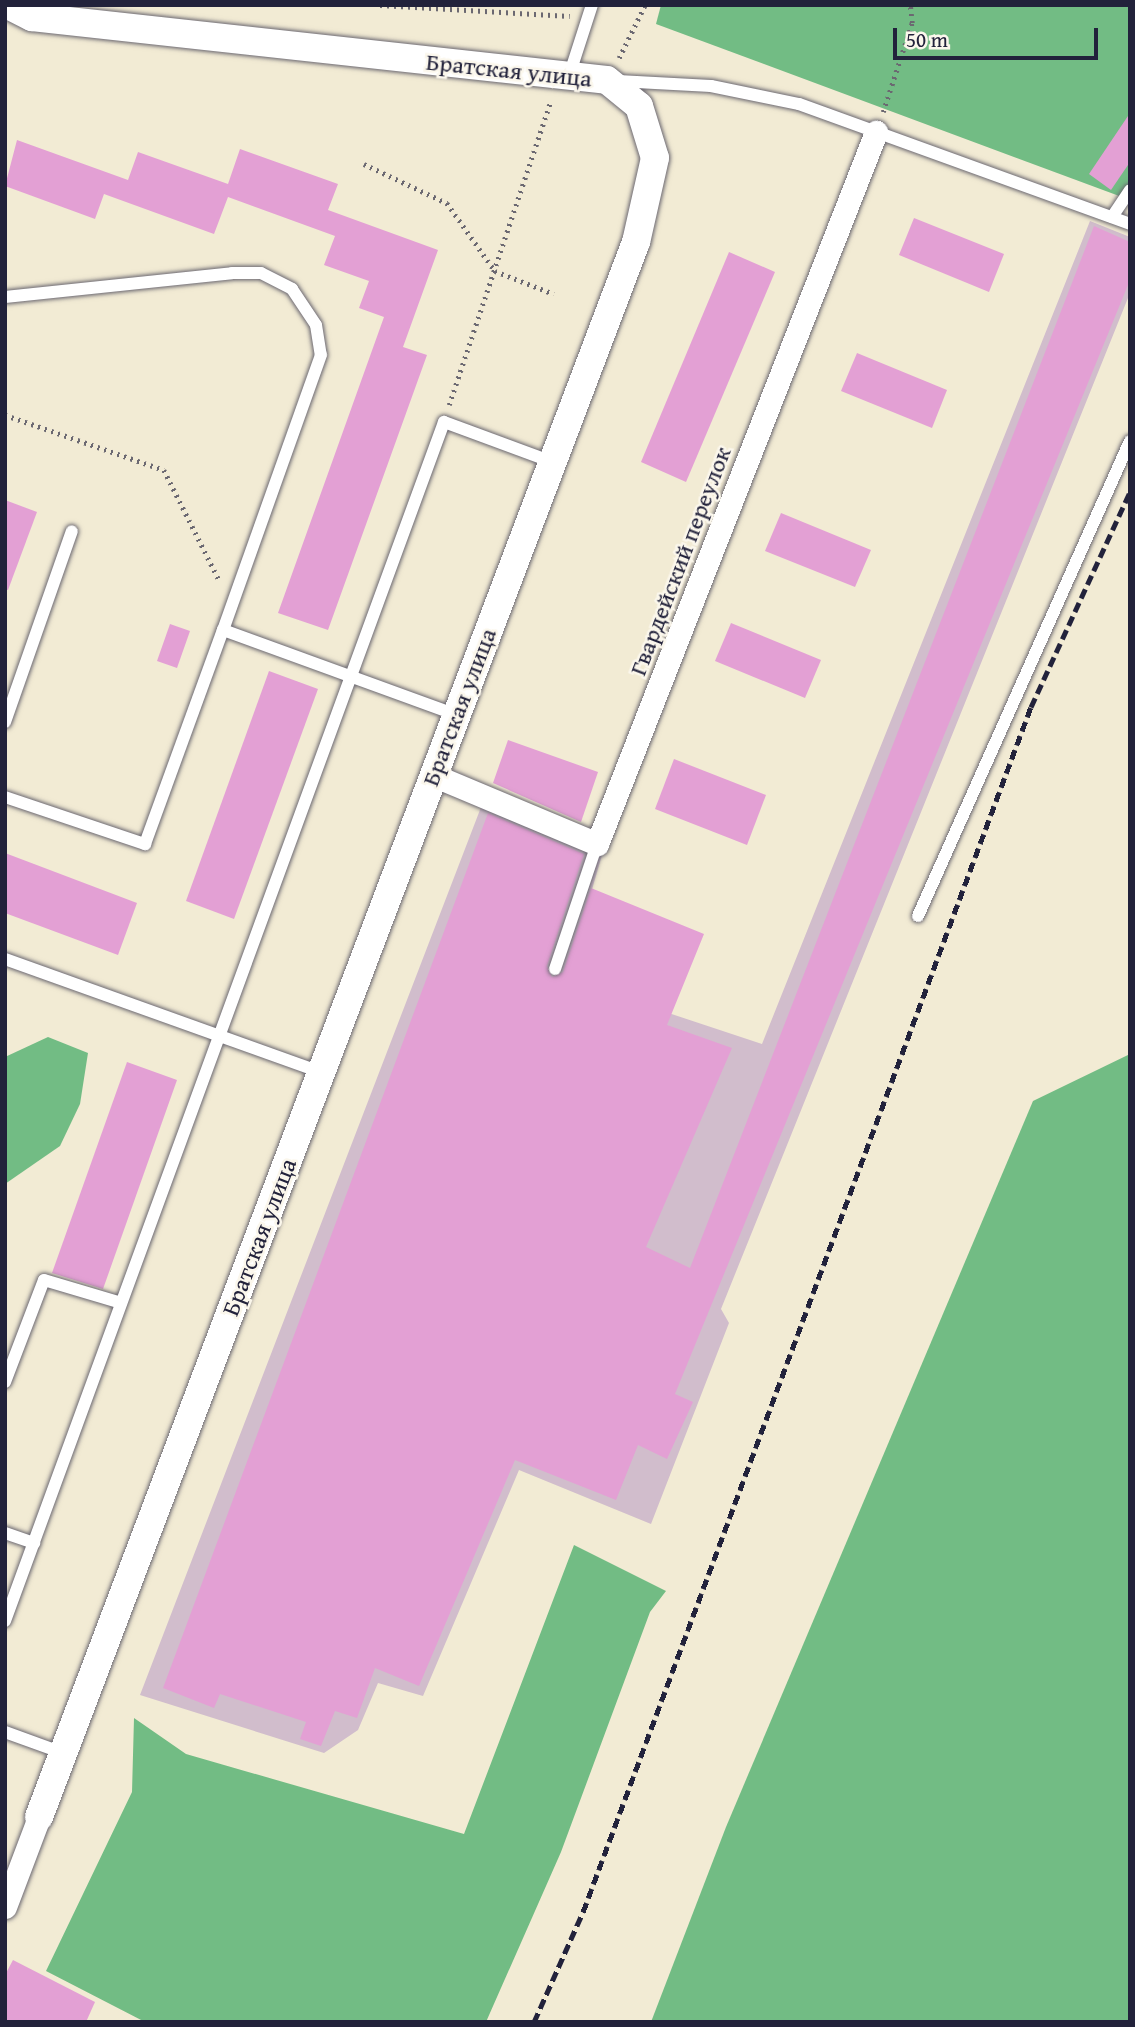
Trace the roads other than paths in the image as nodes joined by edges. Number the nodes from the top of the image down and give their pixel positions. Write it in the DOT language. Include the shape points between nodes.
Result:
graph roads {
  1 [pos="8,5"];
  2 [pos="590,11"];
  3 [pos="565,76"];
  4 [pos="607,80"];
  5 [pos="876,132"];
  6 [pos="1130,190"];
  7 [pos="1112,217"];
  8 [pos="1130,224"];
  9 [pos="5,297"];
  10 [pos="1130,441"];
  11 [pos="552,462"];
  12 [pos="72,531"];
  13 [pos="223,630"];
  14 [pos="350,679"];
  15 [pos="457,715"];
  16 [pos="5,722"];
  17 [pos="433,775"];
  18 [pos="5,797"];
  19 [pos="597,844"];
  20 [pos="918,916"];
  21 [pos="5,959"];
  22 [pos="555,969"];
  23 [pos="219,1036"];
  24 [pos="321,1072"];
  25 [pos="121,1303"];
  26 [pos="5,1382"];
  27 [pos="5,1533"];
  28 [pos="34,1543"];
  29 [pos="5,1621"];
  30 [pos="5,1732"];
  31 [pos="64,1754"];
  32 [pos="39,1817"];
  33 [pos="5,1907"];
  1 -- 3 [label="street, Братская улица" via="32,17"];
  2 -- 3 [label="lane"];
  3 -- 4 [label="street, Братская улица"];
  4 -- 5 [label="lane" via="711,86 799,104"];
  4 -- 11 [label="street, Братская улица" via="639,106 654,158 636,242"];
  5 -- 7 [label="lane"];
  5 -- 19 [label="street, Гвардейский переулок"];
  6 -- 7 [label="lane"];
  7 -- 8 [label="lane"];
  9 -- 13 [label="lane" via="261,273 292,289 316,325 321,355"];
  10 -- 20 [label="lane"];
  11 -- 14 [label="lane" via="444,422"];
  11 -- 15 [label="street, Братская улица"];
  12 -- 16 [label="lane"];
  13 -- 14 [label="lane"];
  13 -- 18 [label="lane" via="145,844"];
  14 -- 15 [label="lane"];
  14 -- 23 [label="lane"];
  15 -- 17 [label="street, Братская улица"];
  17 -- 19 [label="street"];
  17 -- 24 [label="street, Братская улица"];
  19 -- 22 [label="lane"];
  21 -- 23 [label="lane"];
  23 -- 24 [label="lane"];
  23 -- 25 [label="lane"];
  24 -- 31 [label="street, Братская улица"];
  25 -- 26 [label="lane" via="44,1280"];
  25 -- 28 [label="lane"];
  27 -- 28 [label="lane"];
  28 -- 29 [label="lane"];
  30 -- 31 [label="lane"];
  31 -- 32 [label="street, Братская улица"];
  32 -- 33 [label="street, Братская улица"];
}
